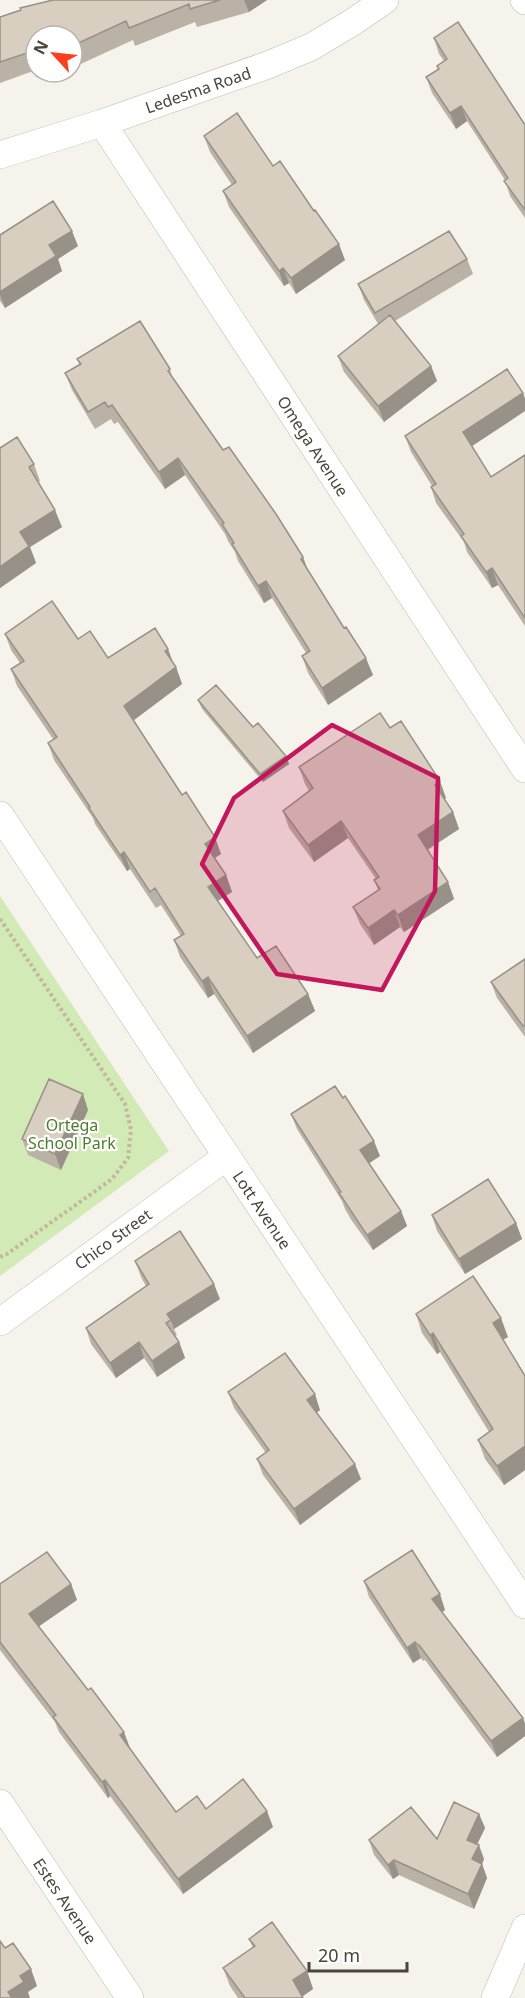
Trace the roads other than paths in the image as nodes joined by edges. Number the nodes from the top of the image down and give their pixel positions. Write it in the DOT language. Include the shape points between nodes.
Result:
graph roads {
  1 [pos="385,0"];
  2 [pos="102,123"];
  3 [pos="0,155"];
  4 [pos="525,769"];
  5 [pos="0,815"];
  6 [pos="226,1157"];
  7 [pos="0,1322"];
  8 [pos="525,1605"];
  9 [pos="0,1803"];
  10 [pos="525,1928"];
  11 [pos="130,1998"];
  12 [pos="495,1998"];
  1 -- 2 [label="street, Ledesma Road" via="290,56"];
  2 -- 3 [label="street, Ledesma Road"];
  2 -- 4 [label="street, Omega Avenue"];
  5 -- 6 [label="street, Lott Avenue"];
  6 -- 7 [label="street, Chico Street"];
  6 -- 8 [label="street, Lott Avenue"];
  9 -- 11 [label="street, Estes Avenue"];
  10 -- 12 [label="street"];
}
